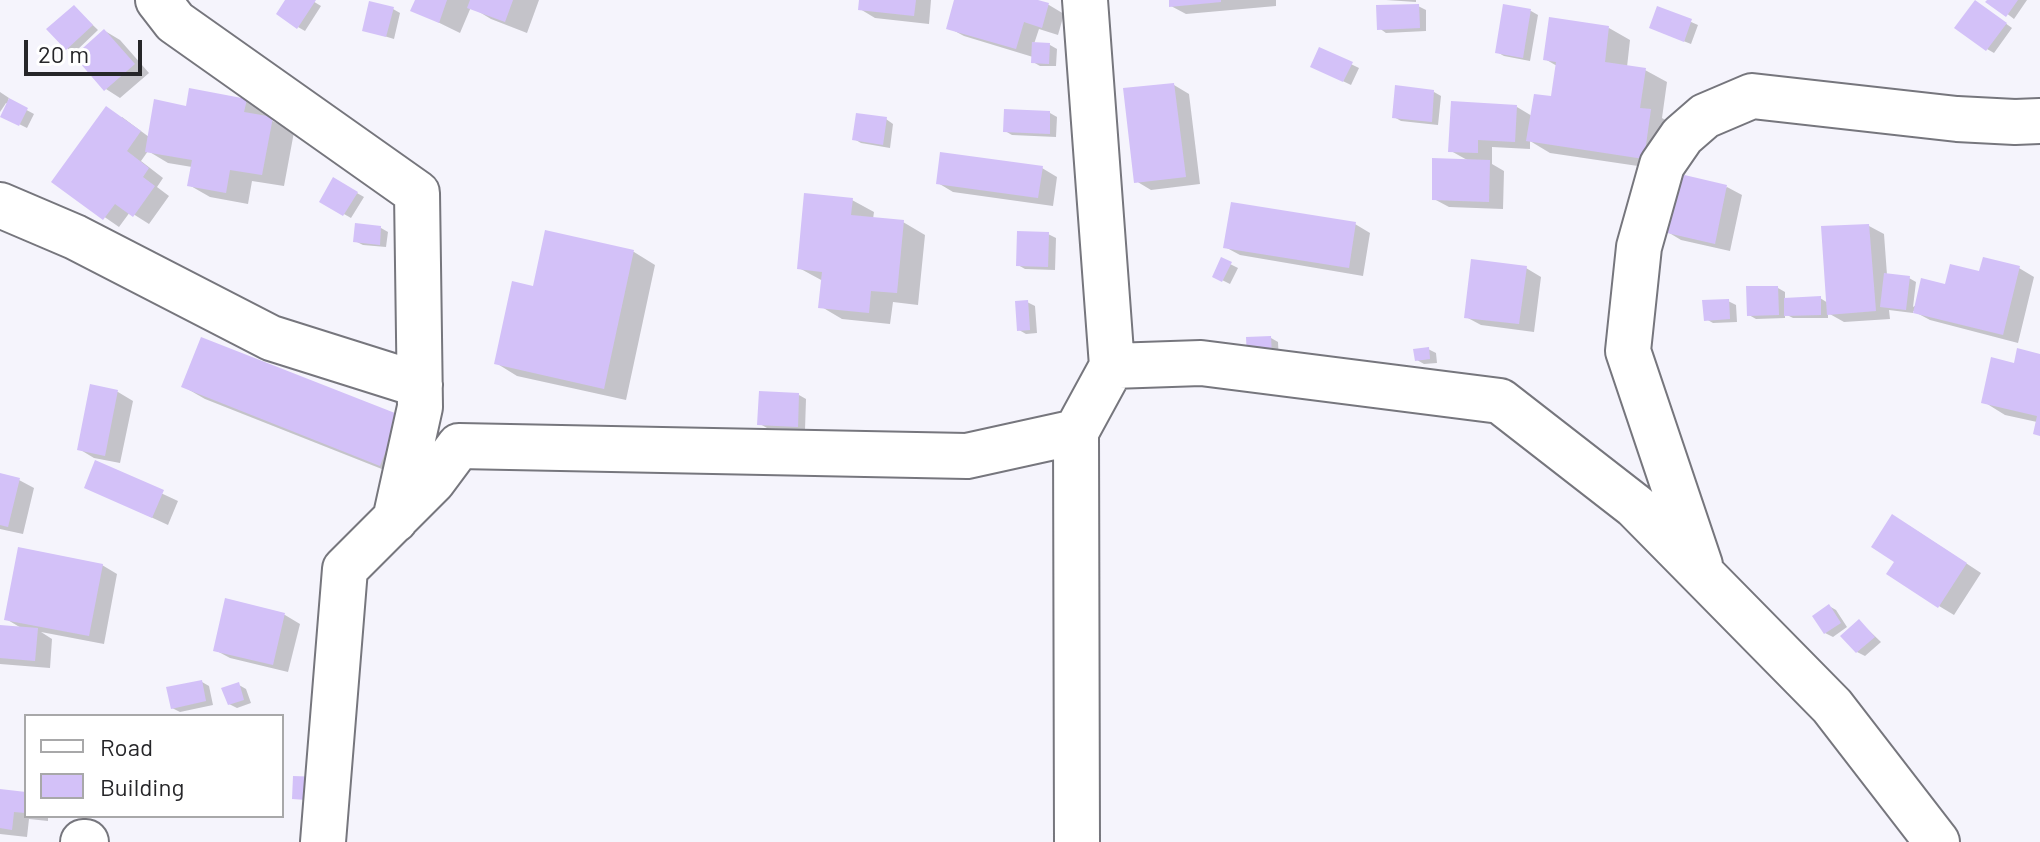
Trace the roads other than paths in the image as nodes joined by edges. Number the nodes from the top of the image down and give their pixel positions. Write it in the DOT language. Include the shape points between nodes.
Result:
graph roads {
  1 [pos="158,0"];
  2 [pos="1085,0"];
  3 [pos="2040,121"];
  4 [pos="0,205"];
  5 [pos="1112,366"];
  6 [pos="420,385"];
  7 [pos="1076,432"];
  8 [pos="395,520"];
  9 [pos="1705,577"];
  10 [pos="323,842"];
  11 [pos="1077,842"];
  12 [pos="1937,842"];
  1 -- 6 [label="street" via="175,22 417,193"];
  2 -- 5 [label="street"];
  3 -- 9 [label="street" via="1957,119 1752,96 1705,116 1682,136 1662,165 1639,247 1628,351"];
  4 -- 6 [label="street" via="75,237 271,338"];
  5 -- 7 [label="street"];
  5 -- 9 [label="street" via="1201,363 1500,401 1635,506"];
  6 -- 8 [label="street" via="420,407"];
  7 -- 8 [label="street" via="967,456 459,446"];
  7 -- 11 [label="street"];
  8 -- 10 [label="street" via="345,569"];
  9 -- 12 [label="street" via="1832,706"];
}
